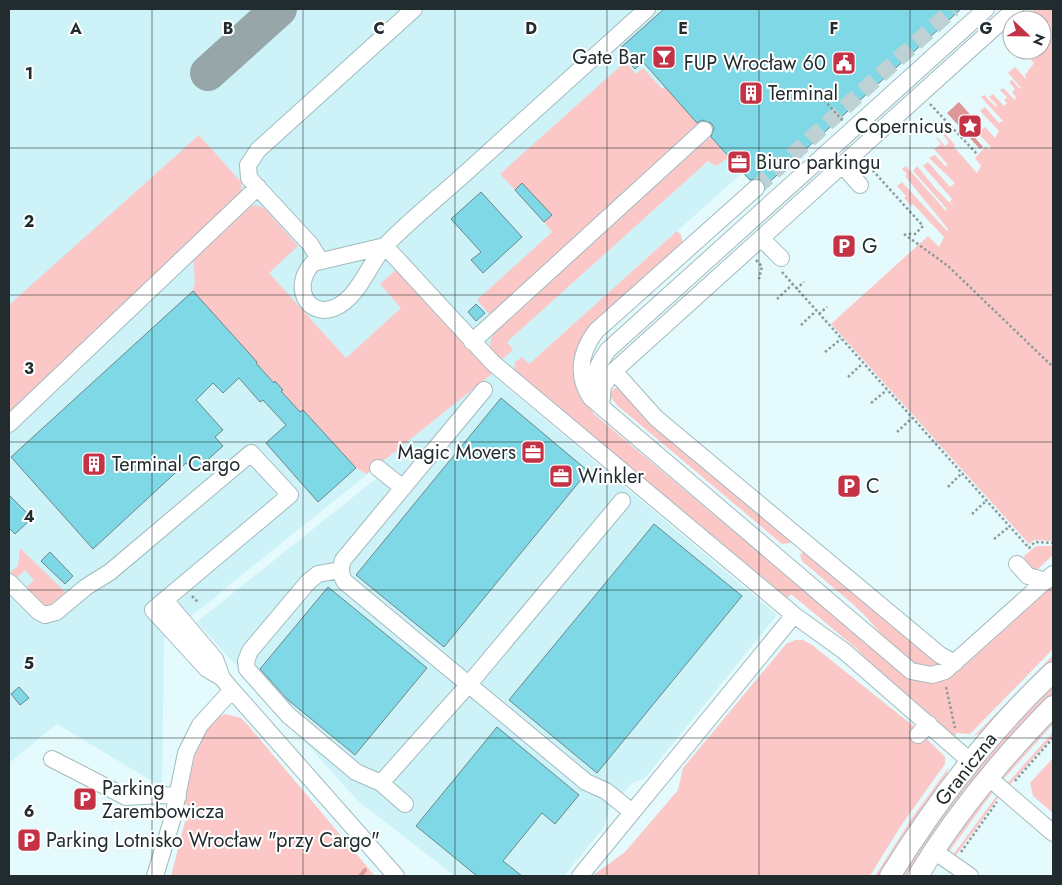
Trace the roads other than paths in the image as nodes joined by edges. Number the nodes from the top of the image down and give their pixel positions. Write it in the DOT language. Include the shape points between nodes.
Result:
graph roads {
  1 [pos="414,9"];
  2 [pos="647,9"];
  3 [pos="986,9"];
  4 [pos="1015,9"];
  5 [pos="704,130"];
  6 [pos="843,166"];
  7 [pos="860,185"];
  8 [pos="258,187"];
  9 [pos="756,188"];
  10 [pos="762,239"];
  11 [pos="385,246"];
  12 [pos="320,260"];
  13 [pos="781,265"];
  14 [pos="472,342"];
  15 [pos="614,371"];
  16 [pos="484,390"];
  17 [pos="601,406"];
  18 [pos="9,424"];
  19 [pos="378,468"];
  20 [pos="403,488"];
  21 [pos="622,501"];
  22 [pos="804,541"];
  23 [pos="784,560"];
  24 [pos="1017,564"];
  25 [pos="340,570"];
  26 [pos="1050,577"];
  27 [pos="9,582"];
  28 [pos="794,615"];
  29 [pos="949,667"];
  30 [pos="1053,672"];
  31 [pos="227,684"];
  32 [pos="469,684"];
  33 [pos="1053,706"];
  34 [pos="52,759"];
  35 [pos="970,761"];
  36 [pos="988,777"];
  37 [pos="381,783"];
  38 [pos="178,796"];
  39 [pos="405,804"];
  40 [pos="632,812"];
  41 [pos="1053,833"];
  42 [pos="934,851"];
  43 [pos="155,876"];
  44 [pos="396,876"];
  45 [pos="580,876"];
  46 [pos="890,876"];
  47 [pos="918,876"];
  48 [pos="970,876"];
  1 -- 8 [label="street" via="254,155 248,170"];
  2 -- 11 [label="street"];
  3 -- 17 [label="street" via="608,350 599,363 594,383"];
  4 -- 6 [label="street"];
  5 -- 14 [label="street"];
  6 -- 7 [label="street"];
  6 -- 10 [label="street"];
  8 -- 12 [label="street" via="310,244"];
  8 -- 18 [label="street"];
  9 -- 17 [label="street" via="591,338 583,357 582,378 590,398"];
  10 -- 13 [label="street"];
  10 -- 15 [label="street"];
  11 -- 12 [label="street"];
  11 -- 12 [label="street" via="352,293 332,309 312,306 301,291 306,271"];
  11 -- 14 [label="street"];
  14 -- 28 [label="street" via="512,380"];
  15 -- 17 [label="street" via="603,386"];
  15 -- 22 [label="street" via="656,418"];
  16 -- 20 [label="street"];
  17 -- 23 [label="street"];
  19 -- 20 [label="street"];
  20 -- 25 [label="street" via="343,560"];
  21 -- 32 [label="street"];
  22 -- 23 [label="street"];
  22 -- 29 [label="street" via="928,644"];
  23 -- 29 [label="street" via="907,668 921,674"];
  24 -- 26 [label="street" via="1028,576"];
  25 -- 32 [label="street" via="345,582"];
  25 -- 37 [label="street" via="318,574 308,582 250,651 247,669 288,716 356,772"];
  26 -- 29 [label="street"];
  27 -- 31 [label="street" via="39,612 45,615 56,612 86,586 110,572 251,453 290,496 159,605 215,658"];
  28 -- 35 [label="street" via="844,651 924,730"];
  28 -- 40 [label="street"];
  30 -- 35 [label="main road, Graniczna"];
  31 -- 38 [label="street" via="192,738"];
  31 -- 44 [label="street"];
  32 -- 37 [label="street"];
  32 -- 40 [label="street" via="586,782 606,791"];
  33 -- 36 [label="main road, Graniczna"];
  34 -- 38 [label="street" via="126,797"];
  35 -- 46 [label="main road, Graniczna"];
  36 -- 41 [label="street"];
  36 -- 42 [label="main road, Graniczna"];
  37 -- 39 [label="street"];
  38 -- 43 [label="street"];
  40 -- 45 [label="street"];
  42 -- 47 [label="main road, Graniczna"];
  42 -- 48 [label="street"];
}
